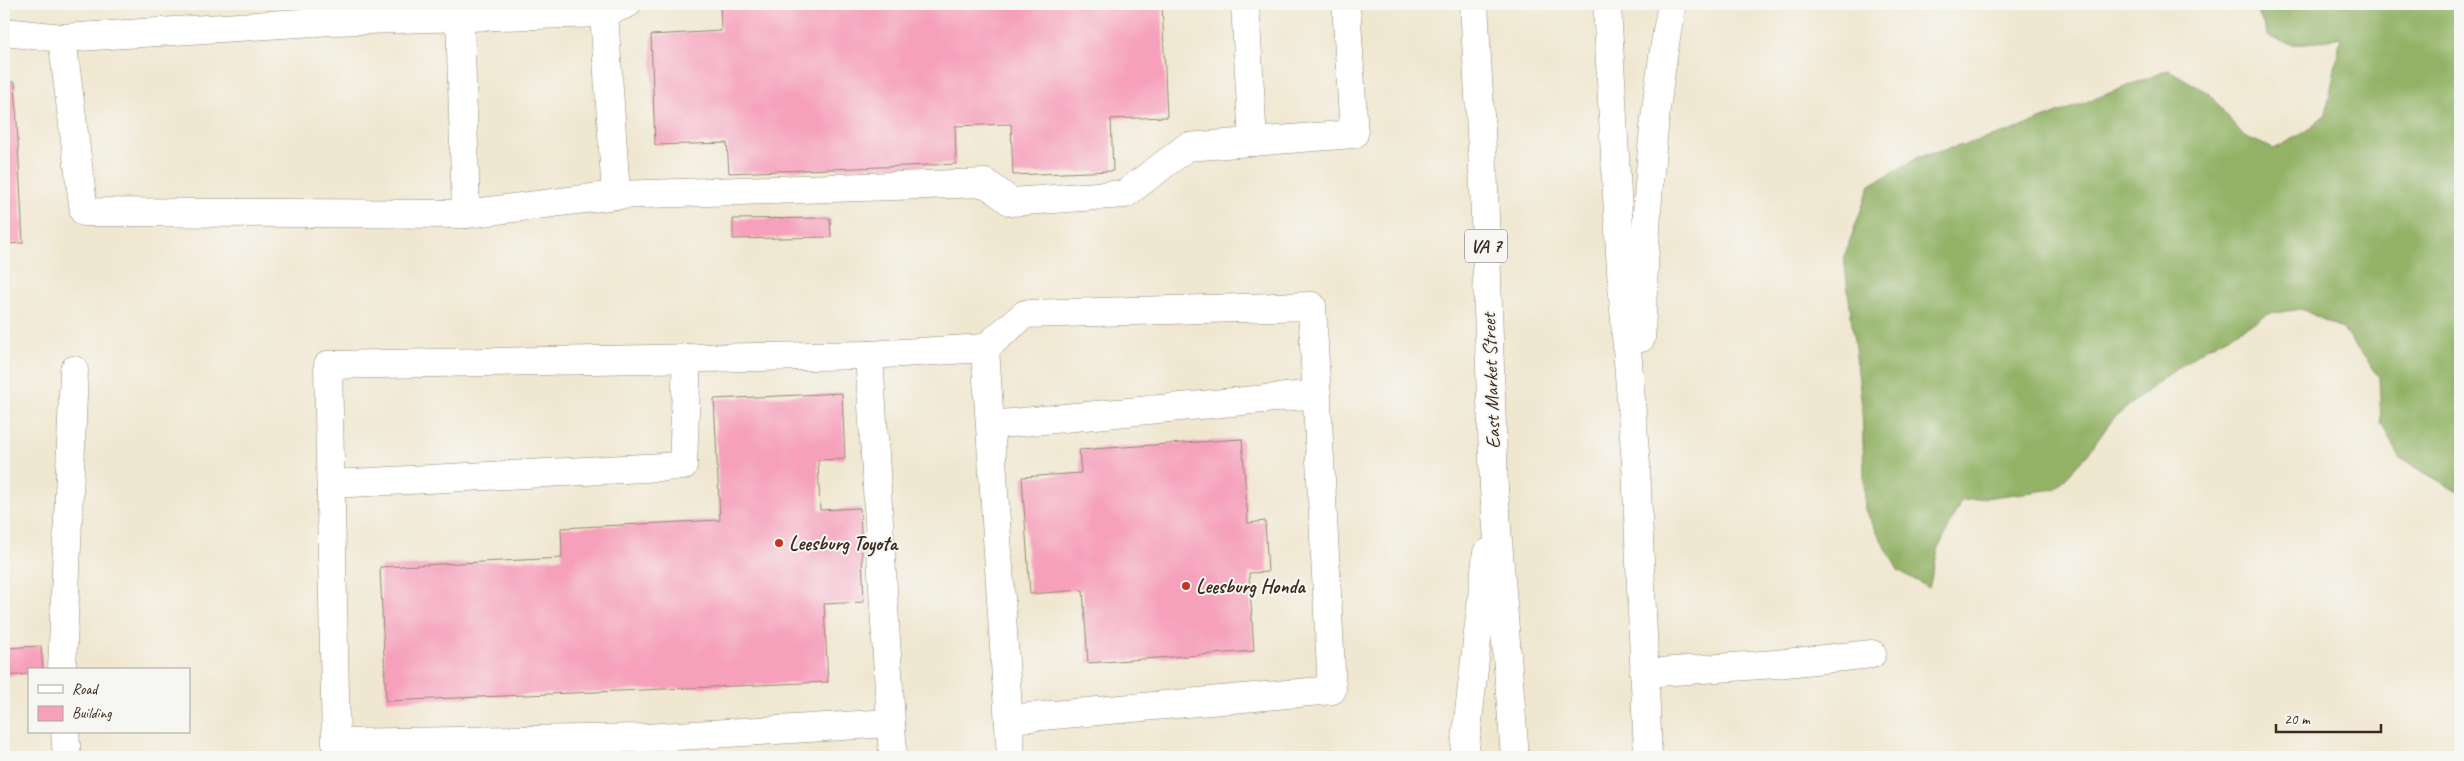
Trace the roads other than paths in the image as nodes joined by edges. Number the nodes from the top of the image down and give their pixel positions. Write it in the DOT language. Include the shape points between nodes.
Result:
graph roads {
  1 [pos="1245,4"];
  2 [pos="1346,4"];
  3 [pos="1474,4"];
  4 [pos="1606,4"];
  5 [pos="1672,4"];
  6 [pos="616,8"];
  7 [pos="460,17"];
  8 [pos="4,32"];
  9 [pos="62,38"];
  10 [pos="1253,142"];
  11 [pos="616,195"];
  12 [pos="466,214"];
  13 [pos="985,348"];
  14 [pos="870,355"];
  15 [pos="687,358"];
  16 [pos="74,370"];
  17 [pos="1317,394"];
  18 [pos="990,425"];
  19 [pos="1636,464"];
  20 [pos="331,484"];
  21 [pos="1494,489"];
  22 [pos="1872,654"];
  23 [pos="62,668"];
  24 [pos="1644,673"];
  25 [pos="1009,719"];
  26 [pos="891,723"];
  27 [pos="65,734"];
  28 [pos="646,748"];
  29 [pos="67,757"];
  30 [pos="893,757"];
  31 [pos="1011,757"];
  32 [pos="1464,757"];
  33 [pos="1516,757"];
  34 [pos="1648,757"];
  1 -- 10 [label="main road"];
  2 -- 10 [label="main road" via="1354,134"];
  3 -- 21 [label="main road, East Market Street / VA 7"];
  4 -- 19 [label="main road"];
  5 -- 19 [label="main road" via="1645,240"];
  6 -- 7 [label="main road"];
  6 -- 11 [label="main road"];
  7 -- 9 [label="main road" via="332,21"];
  7 -- 12 [label="main road"];
  8 -- 9 [label="main road"];
  9 -- 12 [label="main road" via="84,212"];
  10 -- 11 [label="main road" via="1187,147 1125,194 1011,202 986,183"];
  11 -- 12 [label="main road"];
  13 -- 14 [label="main road"];
  13 -- 17 [label="main road" via="1025,314 1312,306"];
  13 -- 18 [label="main road"];
  14 -- 15 [label="main road"];
  14 -- 26 [label="main road"];
  15 -- 20 [label="main road" via="683,466"];
  15 -- 20 [label="main road" via="328,365"];
  16 -- 23 [label="main road"];
  17 -- 18 [label="main road"];
  17 -- 25 [label="main road" via="1332,690"];
  18 -- 25 [label="main road"];
  19 -- 24 [label="main road"];
  20 -- 28 [label="main road" via="336,743"];
  21 -- 32 [label="main road"];
  21 -- 33 [label="main road, East Market Street / VA 7"];
  22 -- 24 [label="main road"];
  24 -- 34 [label="main road"];
  25 -- 31 [label="main road"];
  26 -- 28 [label="main road"];
  26 -- 30 [label="main road"];
  27 -- 29 [label="main road"];
}
